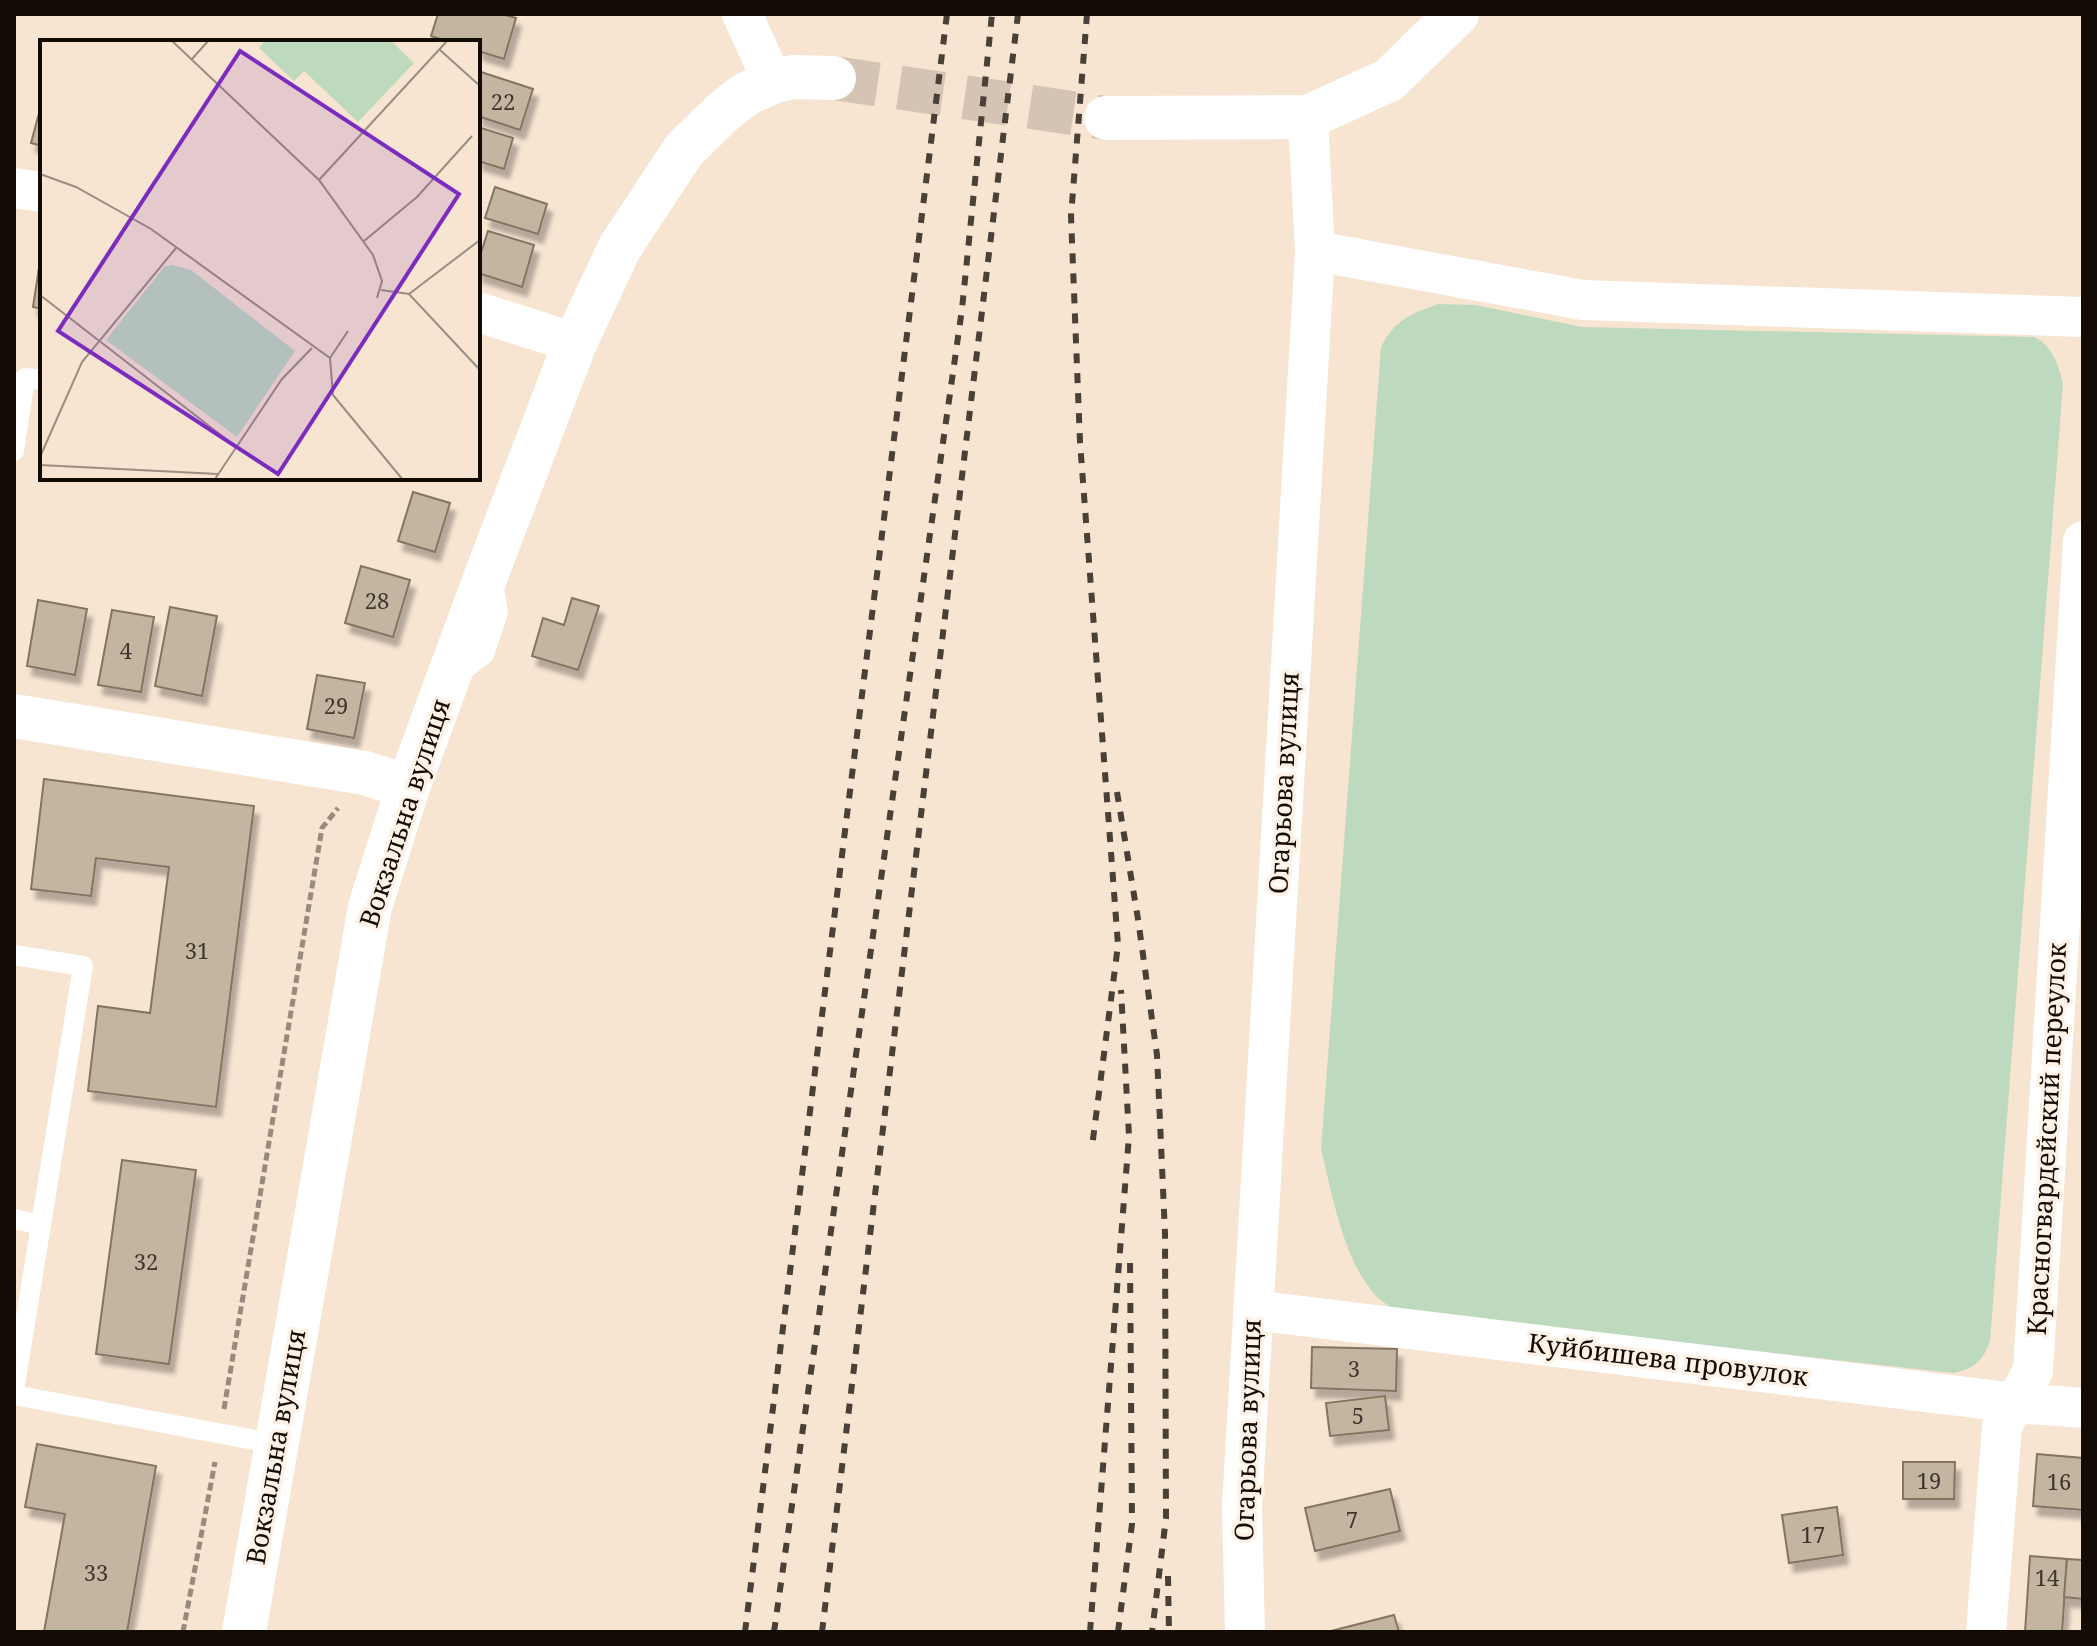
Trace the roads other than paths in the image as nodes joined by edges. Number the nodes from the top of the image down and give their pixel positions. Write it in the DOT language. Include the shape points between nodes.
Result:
graph roads {
  1 [pos="742,14"];
  2 [pos="1457,14"];
  3 [pos="834,78"];
  4 [pos="773,82"];
  5 [pos="1308,117"];
  6 [pos="1106,118"];
  7 [pos="14,188"];
  8 [pos="40,192"];
  9 [pos="1315,251"];
  10 [pos="480,313"];
  11 [pos="2083,317"];
  12 [pos="575,343"];
  13 [pos="40,380"];
  14 [pos="14,451"];
  15 [pos="2083,541"];
  16 [pos="14,716"];
  17 [pos="408,787"];
  18 [pos="14,955"];
  19 [pos="14,1219"];
  20 [pos="41,1225"];
  21 [pos="1253,1310"];
  22 [pos="14,1393"];
  23 [pos="2016,1403"];
  24 [pos="2083,1408"];
  25 [pos="276,1444"];
  26 [pos="244,1632"];
  27 [pos="1245,1632"];
  28 [pos="1986,1632"];
  1 -- 4 [label="street"];
  2 -- 5 [label="main road" via="1389,80"];
  3 -- 4 [label="main road, Вокзальна вулиця"];
  4 -- 12 [label="main road, Вокзальна вулиця" via="746,94 684,150 620,247"];
  5 -- 6 [label="main road"];
  5 -- 9 [label="street, Огарьова вулиця"];
  7 -- 8 [label="street"];
  9 -- 11 [label="street" via="1583,300"];
  9 -- 21 [label="street, Огарьова вулиця"];
  10 -- 12 [label="street"];
  12 -- 17 [label="main road, Вокзальна вулиця"];
  13 -- 14 [label="lane" via="25,378"];
  15 -- 23 [label="street, Красногвардейский переулок" via="2033,1371"];
  16 -- 17 [label="main road" via="365,773"];
  17 -- 25 [label="main road, Вокзальна вулиця" via="370,907"];
  18 -- 20 [label="lane" via="83,966"];
  19 -- 20 [label="lane"];
  20 -- 22 [label="lane"];
  21 -- 23 [label="street, Куйбишева провулок"];
  21 -- 27 [label="street, Огарьова вулиця" via="1242,1506"];
  22 -- 25 [label="lane"];
  23 -- 24 [label="street, Куйбишева провулок"];
  23 -- 28 [label="street, Красногвардейский переулок" via="2002,1426"];
  25 -- 26 [label="main road, Вокзальна вулиця"];
}
